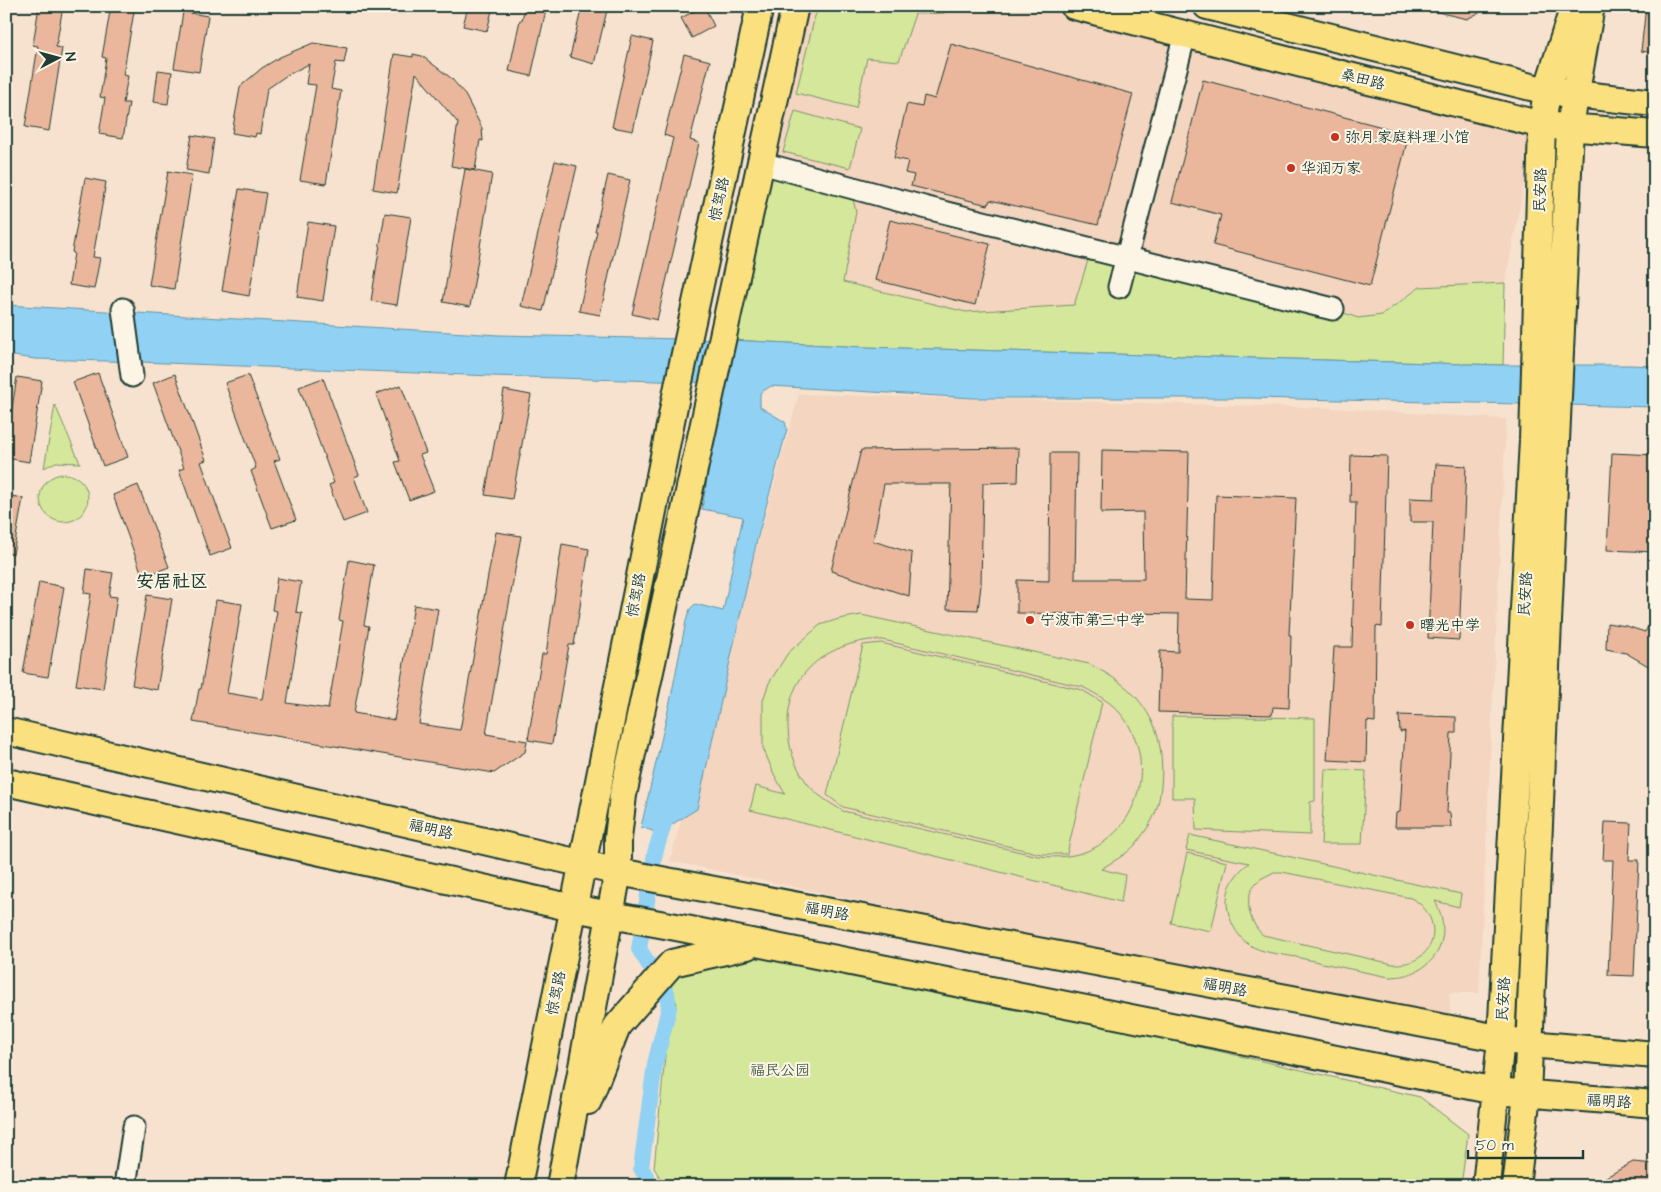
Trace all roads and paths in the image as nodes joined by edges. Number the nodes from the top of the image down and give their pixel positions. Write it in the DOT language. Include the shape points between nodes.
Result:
graph roads {
  1 [pos="760,6"];
  2 [pos="795,6"];
  3 [pos="1074,6"];
  4 [pos="1207,6"];
  5 [pos="1574,6"];
  6 [pos="1591,6"];
  7 [pos="1185,34"];
  8 [pos="1547,91"];
  9 [pos="1576,94"];
  10 [pos="1655,103"];
  11 [pos="1542,124"];
  12 [pos="1570,126"];
  13 [pos="1655,134"];
  14 [pos="761,163"];
  15 [pos="1126,258"];
  16 [pos="1119,288"];
  17 [pos="123,309"];
  18 [pos="1333,309"];
  19 [pos="1548,356"];
  20 [pos="132,376"];
  21 [pos="1545,440"];
  22 [pos="6,731"];
  23 [pos="6,782"];
  24 [pos="582,864"];
  25 [pos="618,872"];
  26 [pos="573,908"];
  27 [pos="611,914"];
  28 [pos="757,943"];
  29 [pos="1501,1039"];
  30 [pos="1530,1044"];
  31 [pos="1655,1055"];
  32 [pos="1496,1091"];
  33 [pos="1528,1095"];
  34 [pos="1655,1104"];
  35 [pos="134,1126"];
  36 [pos="566,1157"];
  37 [pos="126,1186"];
  38 [pos="518,1186"];
  39 [pos="560,1186"];
  40 [pos="1486,1186"];
  41 [pos="1516,1186"];
  1 -- 24 [label="main road, 惊驾路" via="677,391"];
  2 -- 14 [label="main road, 惊驾路"];
  3 -- 7 [label="main road, 桑田路"];
  4 -- 8 [label="main road"];
  5 -- 8 [label="main road, 民安路"];
  6 -- 9 [label="main road, 民安路"];
  7 -- 11 [label="main road, 桑田路"];
  7 -- 15 [label="street"];
  8 -- 9 [label="main road"];
  8 -- 11 [label="main road, 民安路"];
  9 -- 10 [label="main road"];
  9 -- 12 [label="main road, 民安路"];
  11 -- 12 [label="main road, 桑田路"];
  11 -- 19 [label="main road, 民安路"];
  12 -- 13 [label="main road, 桑田路"];
  12 -- 19 [label="main road, 民安路"];
  14 -- 15 [label="street" via="931,210"];
  14 -- 25 [label="main road, 惊驾路" via="623,794"];
  15 -- 16 [label="street"];
  15 -- 18 [label="street"];
  17 -- 20 [label="street"];
  19 -- 21 [label="main road, 民安路"];
  21 -- 29 [label="main road, 民安路"];
  21 -- 30 [label="main road, 民安路"];
  22 -- 24 [label="main road, 福明路"];
  23 -- 26 [label="main road, 福明路"];
  24 -- 25 [label="main road, 福明路"];
  24 -- 26 [label="main road, 惊驾路"];
  25 -- 27 [label="main road, 惊驾路"];
  25 -- 29 [label="main road, 福明路"];
  26 -- 27 [label="main road, 福明路"];
  26 -- 38 [label="main road, 惊驾路"];
  27 -- 28 [label="main road, 福明路"];
  27 -- 36 [label="main road, 惊驾路"];
  28 -- 32 [label="main road, 福明路"];
  28 -- 36 [label="main road" via="672,962 664,970 617,1026"];
  29 -- 30 [label="main road, 福明路"];
  29 -- 32 [label="main road, 民安路"];
  30 -- 31 [label="main road, 福明路"];
  30 -- 33 [label="main road, 民安路"];
  32 -- 33 [label="main road, 福明路"];
  32 -- 40 [label="main road, 民安路"];
  33 -- 34 [label="main road, 福明路"];
  33 -- 41 [label="main road, 民安路"];
  35 -- 37 [label="street"];
  36 -- 39 [label="main road, 惊驾路"];
}
